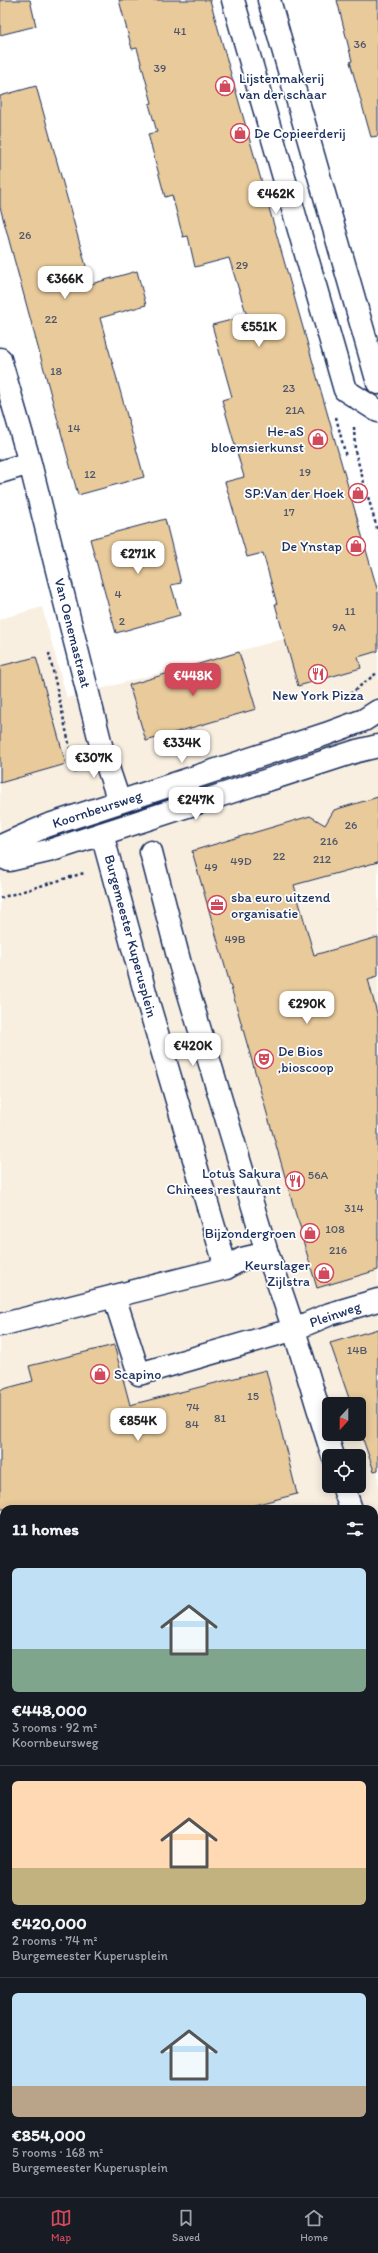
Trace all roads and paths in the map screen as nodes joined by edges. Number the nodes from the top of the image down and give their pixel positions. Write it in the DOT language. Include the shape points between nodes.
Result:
graph roads {
  1 [pos="233,0"];
  2 [pos="269,0"];
  3 [pos="0,359"];
  4 [pos="378,383"];
  5 [pos="378,411"];
  6 [pos="354,424"];
  7 [pos="30,463"];
  8 [pos="0,472"];
  9 [pos="378,532"];
  10 [pos="378,711"];
  11 [pos="378,746"];
  12 [pos="120,801"];
  13 [pos="102,834"];
  14 [pos="0,850"];
  15 [pos="150,852"];
  16 [pos="0,856"];
  17 [pos="89,870"];
  18 [pos="0,898"];
  19 [pos="267,1253"];
  20 [pos="226,1268"];
  21 [pos="114,1296"];
  22 [pos="378,1300"];
  23 [pos="0,1325"];
  24 [pos="292,1330"];
  25 [pos="331,1449"];
  1 -- 5 [label="street" via="345,390"];
  2 -- 4 [label="street"];
  3 -- 7 [label="street, Van Oenemastraat"];
  6 -- 9 [label="path" via="353,442"];
  7 -- 8 [label="street"];
  7 -- 12 [label="street, Van Oenemastraat" via="103,753"];
  10 -- 12 [label="street, Koornbeursweg" via="364,720 326,734"];
  11 -- 13 [label="street, Koornbeursweg"];
  12 -- 14 [label="street, Koornbeursweg" via="46,826 4,844"];
  13 -- 16 [label="street, Koornbeursweg" via="9,860"];
  13 -- 20 [label="street, Burgemeester Kuperusplein"];
  15 -- 19 [label="street" via="180,964"];
  17 -- 18 [label="path" via="79,876"];
  19 -- 20 [label="street" via="242,1259"];
  19 -- 24 [label="street" via="284,1295"];
  20 -- 21 [label="street"];
  21 -- 23 [label="street"];
  21 -- 24 [label="street" via="139,1374"];
  22 -- 24 [label="street, Pleinweg" via="330,1314"];
  24 -- 25 [label="street"];
}
